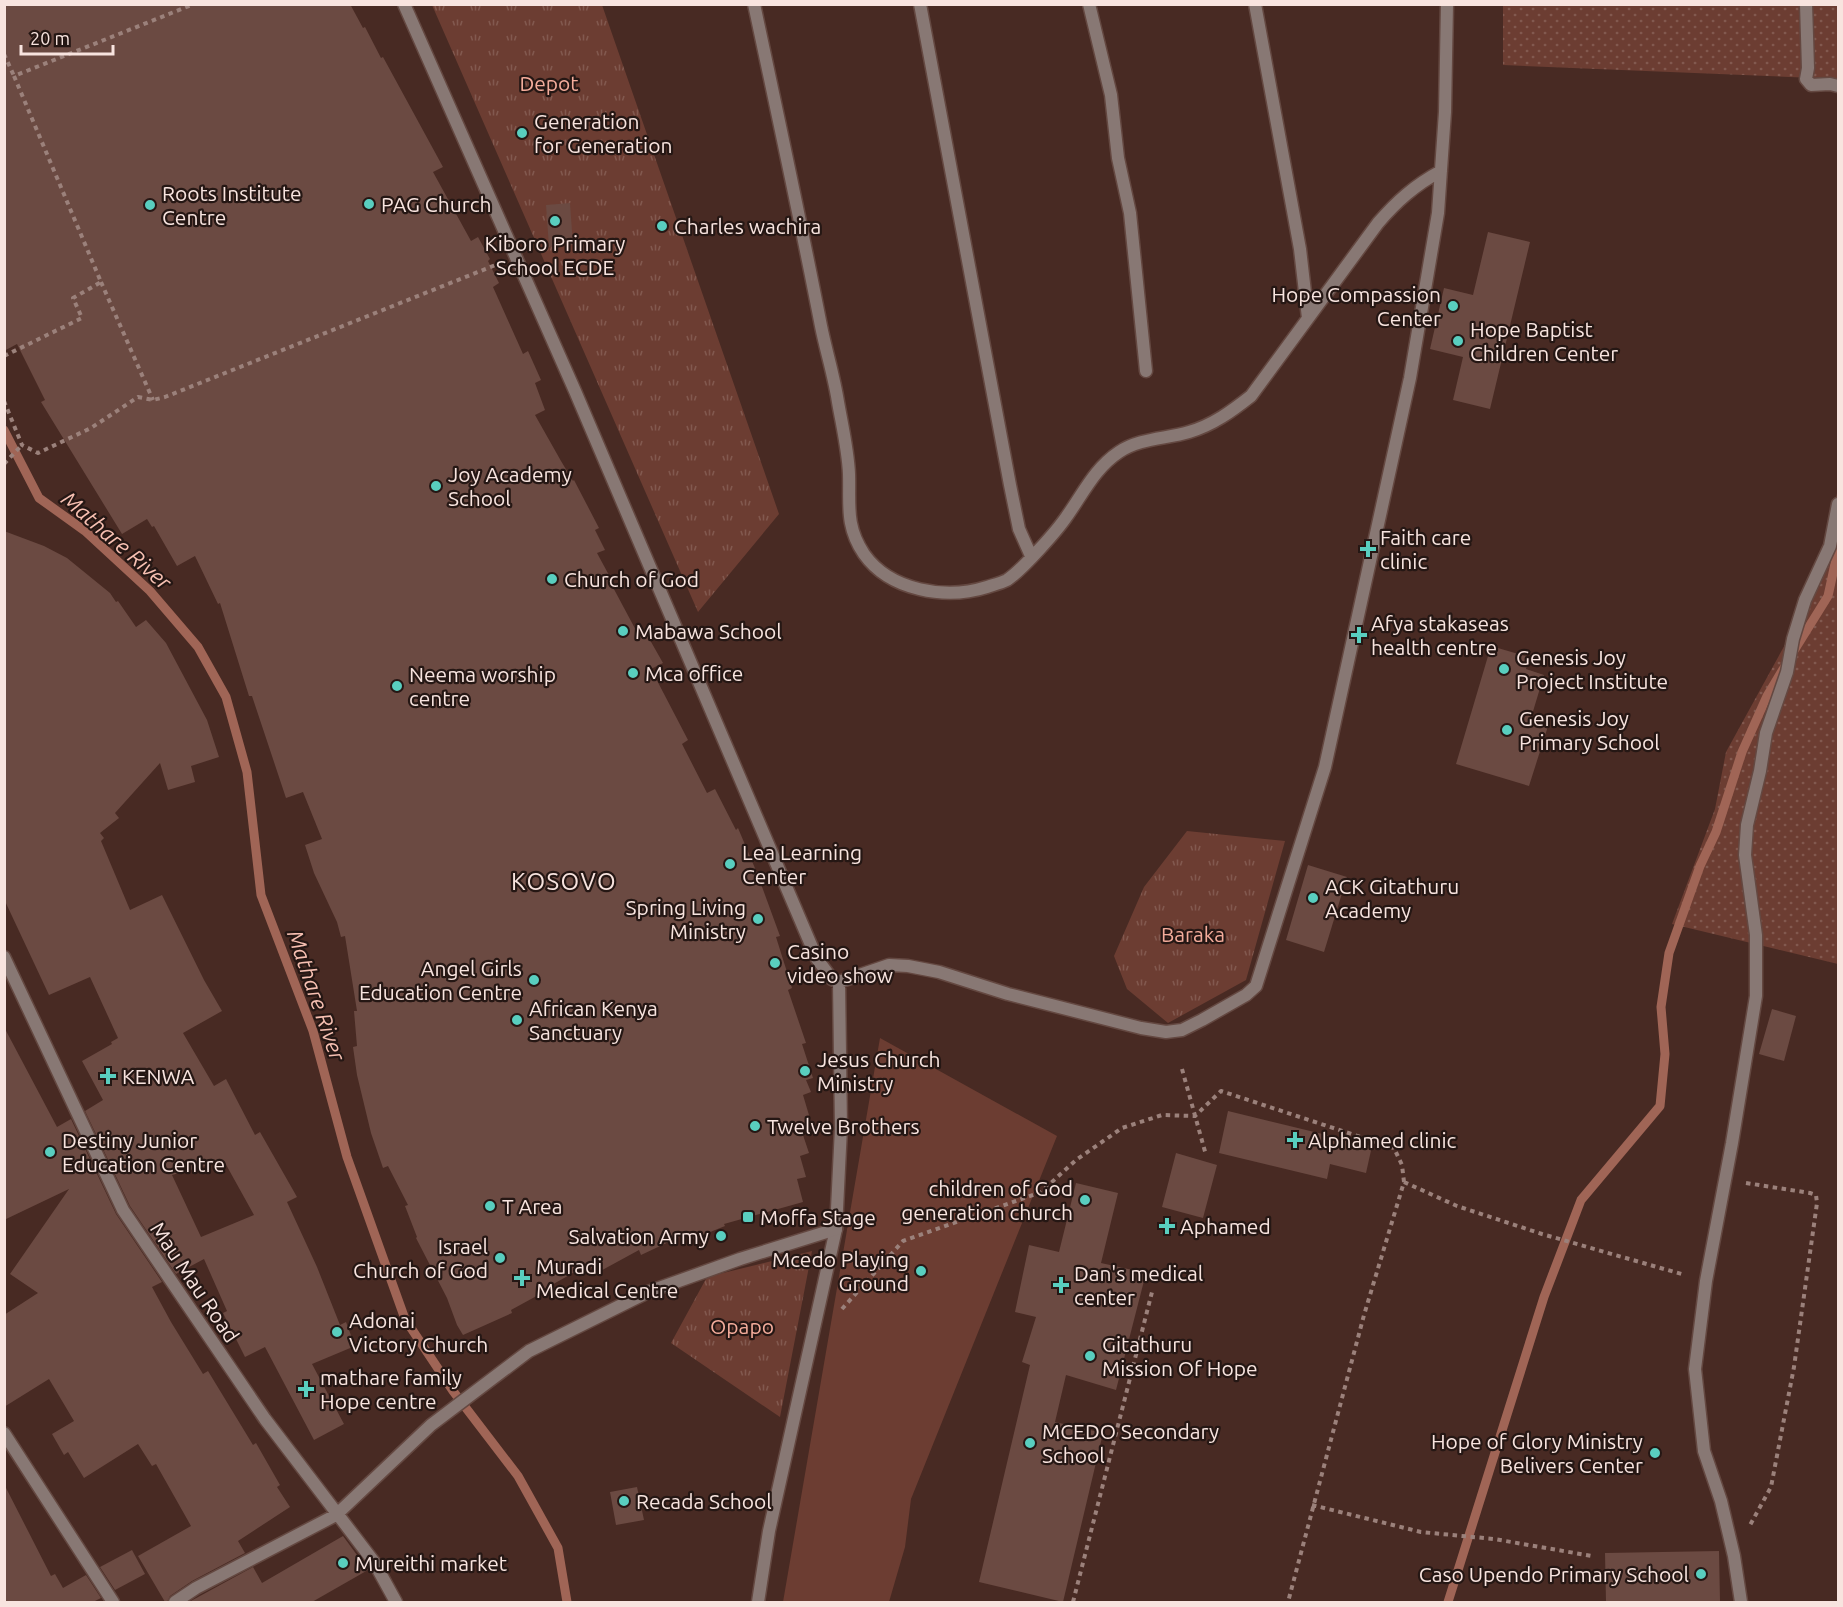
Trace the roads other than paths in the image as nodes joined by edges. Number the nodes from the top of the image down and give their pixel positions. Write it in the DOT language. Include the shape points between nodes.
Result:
graph roads {
  1 [pos="404,4"];
  2 [pos="754,4"];
  3 [pos="920,4"];
  4 [pos="1089,4"];
  5 [pos="1255,4"];
  6 [pos="1448,4"];
  7 [pos="1806,4"];
  8 [pos="1839,86"];
  9 [pos="1441,171"];
  10 [pos="1308,318"];
  11 [pos="1146,371"];
  12 [pos="1839,504"];
  13 [pos="1031,556"];
  14 [pos="4,957"];
  15 [pos="839,982"];
  16 [pos="836,1229"];
  17 [pos="4,1433"];
  18 [pos="336,1515"];
  19 [pos="113,1602"];
  20 [pos="174,1602"];
  21 [pos="396,1602"];
  22 [pos="758,1602"];
  23 [pos="1741,1602"];
  1 -- 15 [label="street" via="818,958 832,979"];
  2 -- 13 [label="street" via="838,398 849,473 850,525 864,554 897,581 944,593 985,588 1007,580"];
  3 -- 13 [label="street" via="1010,485 1019,529"];
  4 -- 11 [label="street" via="1111,95 1118,158 1130,213"];
  5 -- 10 [label="street" via="1300,249"];
  6 -- 9 [label="street"];
  7 -- 8 [label="street" via="1806,79 1810,85"];
  9 -- 10 [label="street" via="1399,199"];
  9 -- 15 [label="street" via="1438,213 1414,357 1325,767 1256,986 1202,1020 1166,1032 908,966 889,965"];
  10 -- 13 [label="street" via="1251,396 1234,410 1197,429 1126,448 1100,467 1068,514"];
  12 -- 23 [label="street" via="1830,546 1805,600 1766,733 1747,825 1744,855 1756,935 1756,996 1706,1281 1695,1369 1704,1451 1721,1501"];
  14 -- 18 [label="street, Mau Mau Road" via="123,1210 265,1419"];
  15 -- 16 [label="street" via="841,1128"];
  16 -- 18 [label="street" via="648,1292 529,1351 431,1425"];
  16 -- 22 [label="street" via="769,1530"];
  17 -- 19 [label="street"];
  18 -- 20 [label="street"];
  18 -- 21 [label="street, Mau Mau Road" via="374,1562"];
}
